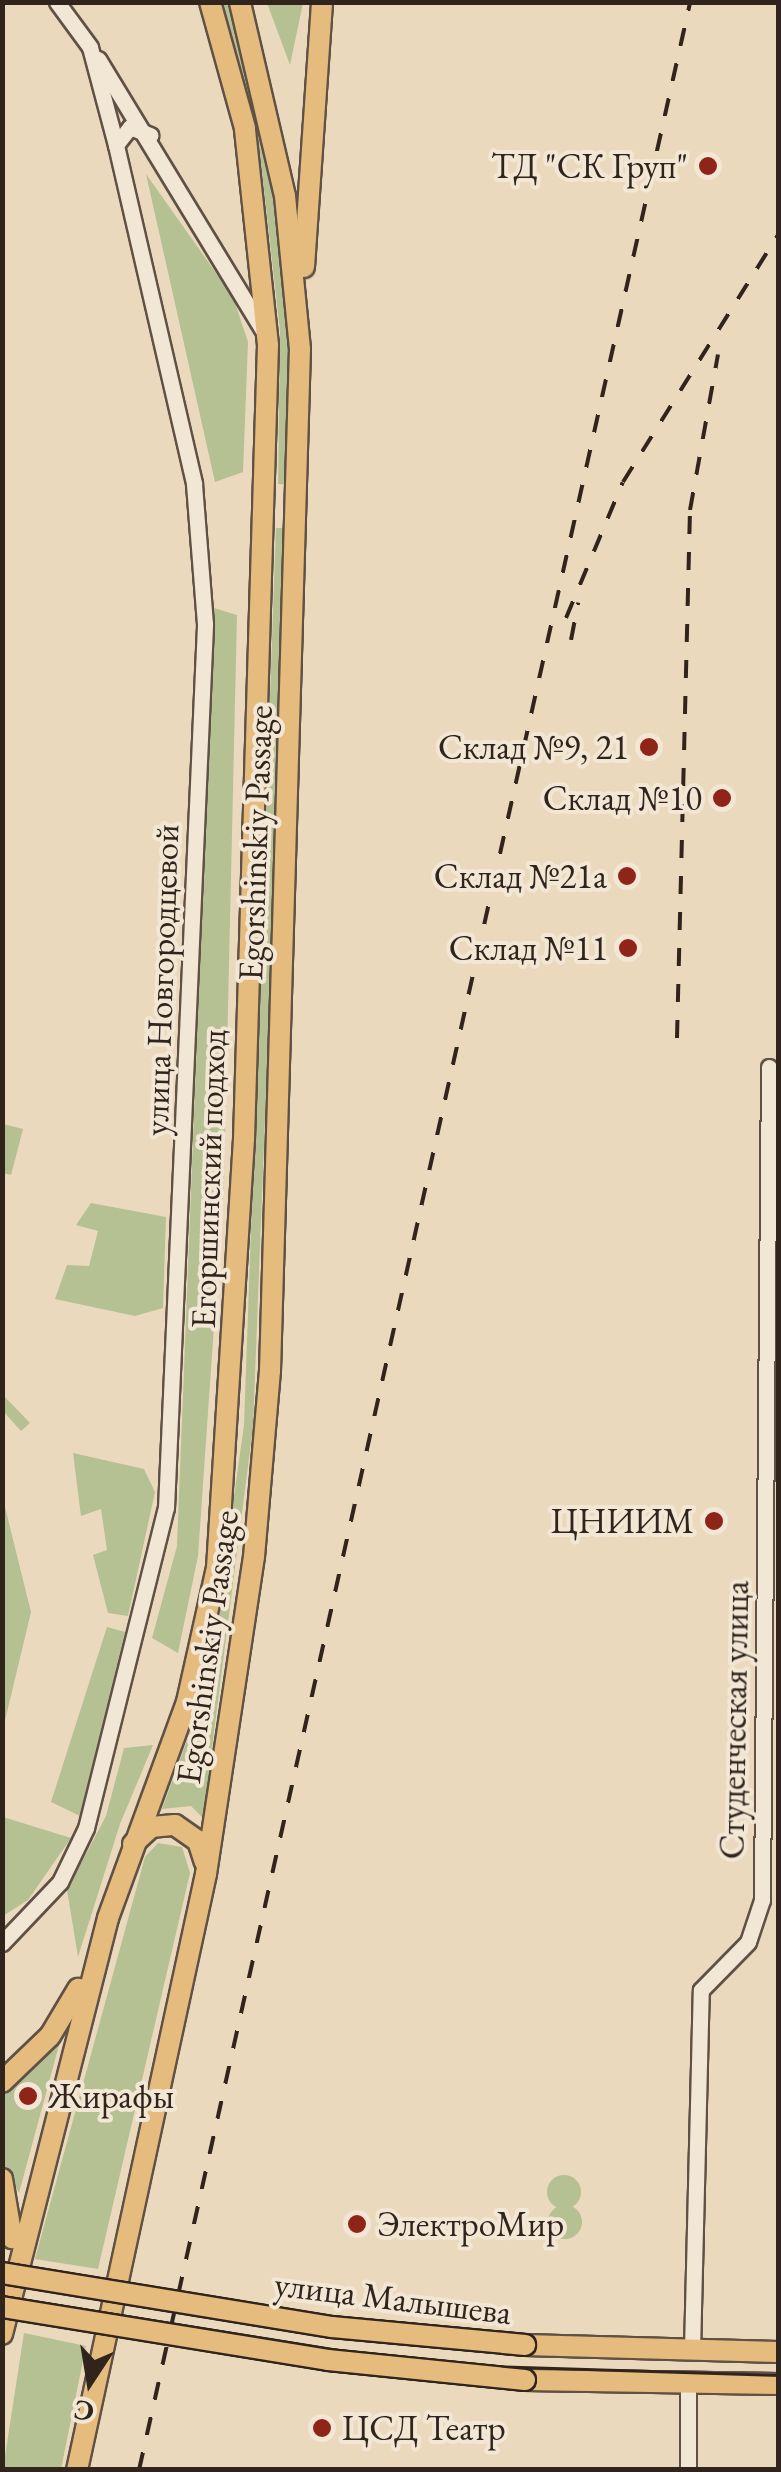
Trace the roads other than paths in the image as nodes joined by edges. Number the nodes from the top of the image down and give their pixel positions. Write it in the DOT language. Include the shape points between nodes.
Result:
graph roads {
  1 [pos="57,2"];
  2 [pos="210,2"];
  3 [pos="240,2"];
  4 [pos="322,2"];
  5 [pos="90,48"];
  6 [pos="152,137"];
  7 [pos="116,145"];
  8 [pos="268,346"];
  9 [pos="300,349"];
  10 [pos="769,1067"];
  11 [pos="772,1605"];
  12 [pos="128,1856"];
  13 [pos="206,1874"];
  14 [pos="770,1875"];
  15 [pos="108,1918"];
  16 [pos="2,1943"];
  17 [pos="2,2082"];
  18 [pos="2,2178"];
  19 [pos="8,2266"];
  20 [pos="2,2306"];
  21 [pos="3,2330"];
  22 [pos="692,2350"];
  23 [pos="778,2352"];
  24 [pos="688,2383"];
  25 [pos="778,2384"];
  26 [pos="77,2470"];
  27 [pos="688,2470"];
  1 -- 5 [label="street, улица Новгородцевой"];
  2 -- 8 [label="main road, Егоршинский подход" via="245,128"];
  3 -- 9 [label="main road" via="285,196"];
  4 -- 9 [label="main road"];
  5 -- 6 [label="street"];
  5 -- 7 [label="street, улица Новгородцевой"];
  6 -- 7 [label="street" via="130,128"];
  6 -- 8 [label="street"];
  7 -- 16 [label="street, улица Новгородцевой" via="194,483 205,593 170,1459 160,1544 86,1828 60,1882"];
  8 -- 12 [label="main road, Егоршинский подход" via="240,1232 217,1568 187,1702"];
  9 -- 13 [label="main road, Egorshinskiy Passage" via="270,1372 254,1557"];
  10 -- 11 [label="street, Студенческая улица"];
  11 -- 14 [label="street, Студенческая улица"];
  12 -- 13 [label="main road" via="143,1832 175,1825 198,1841"];
  12 -- 15 [label="main road, Егоршинский подход"];
  13 -- 26 [label="main road"];
  14 -- 22 [label="street, Студенческая улица" via="753,1934 701,1990"];
  15 -- 17 [label="main road" via="61,2022"];
  15 -- 19 [label="main road, Егоршинский подход"];
  18 -- 19 [label="main road"];
  19 -- 21 [label="main road, Егоршинский подход"];
  19 -- 22 [label="main road, улица Малышева, bridge" via="332,2328 525,2346"];
  20 -- 24 [label="main road, улица Малышева, bridge" via="328,2360 525,2380"];
  22 -- 23 [label="main road, улица Малышева"];
  24 -- 25 [label="main road, улица Малышева"];
  24 -- 27 [label="street"];
}
